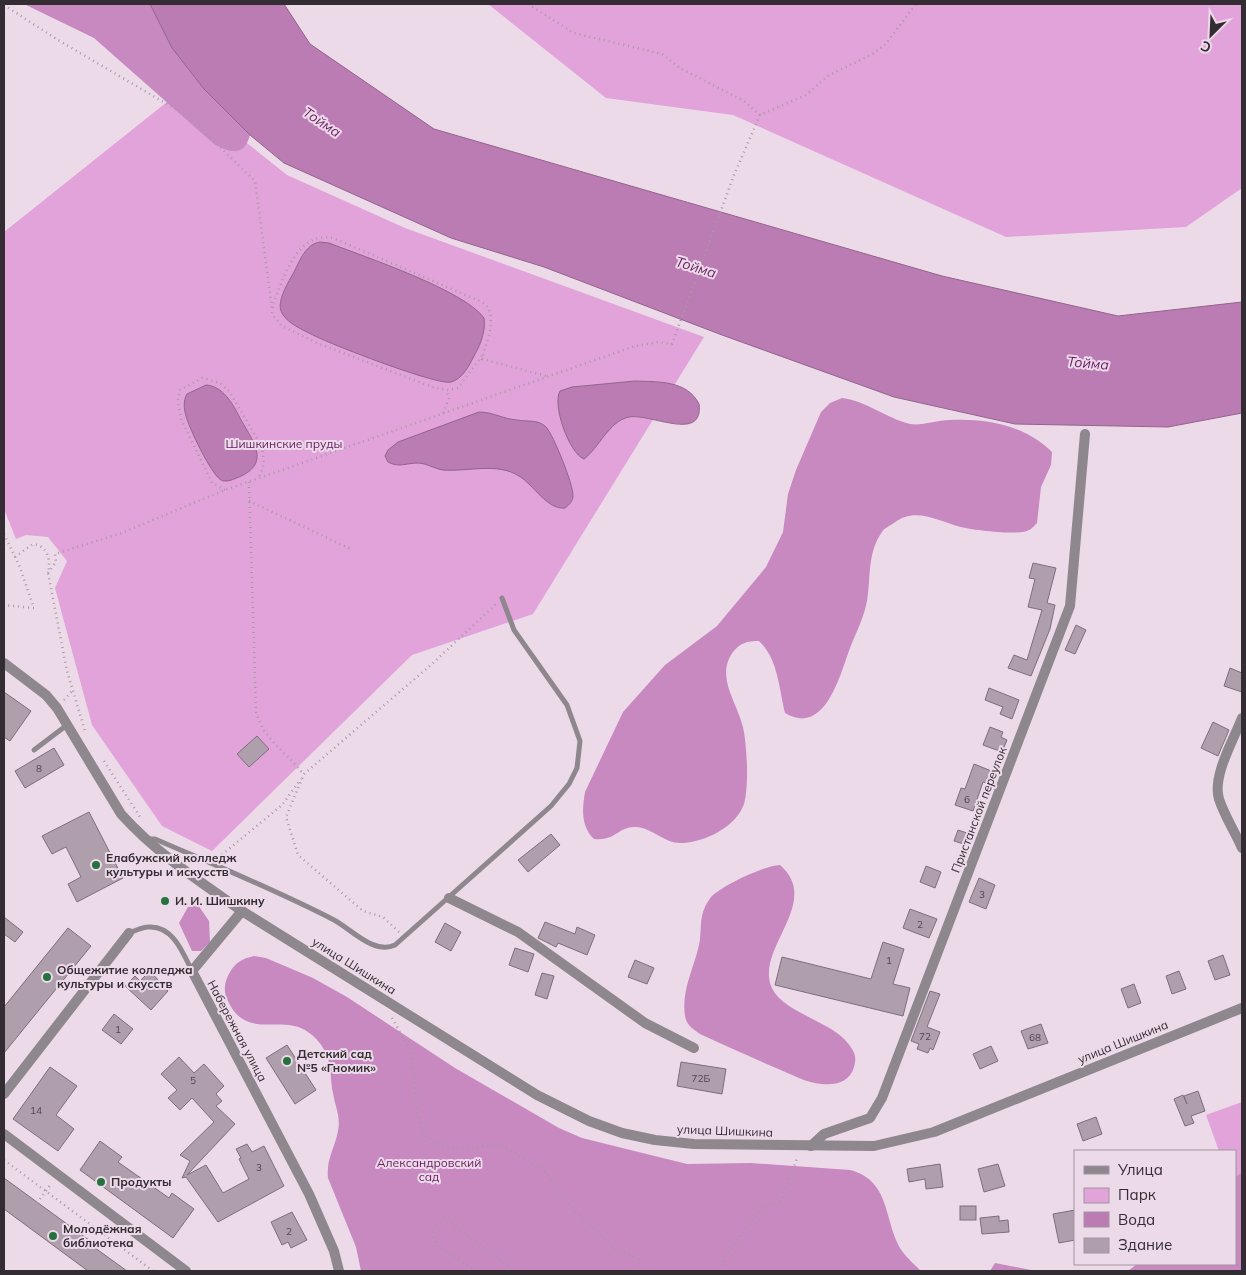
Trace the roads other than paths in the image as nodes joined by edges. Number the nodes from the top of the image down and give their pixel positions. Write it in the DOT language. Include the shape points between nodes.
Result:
graph roads {
  1 [pos="1085,434"];
  2 [pos="502,598"];
  3 [pos="4,663"];
  4 [pos="1242,718"];
  5 [pos="67,725"];
  6 [pos="34,750"];
  7 [pos="145,840"];
  8 [pos="1242,848"];
  9 [pos="448,898"];
  10 [pos="242,911"];
  11 [pos="129,933"];
  12 [pos="192,971"];
  13 [pos="1242,1008"];
  14 [pos="694,1048"];
  15 [pos="4,1094"];
  16 [pos="4,1134"];
  17 [pos="811,1146"];
  18 [pos="186,1271"];
  19 [pos="339,1271"];
  1 -- 17 [label="street, Пристанской переулок" via="1070,606 882,1098 870,1118 824,1134"];
  2 -- 9 [label="lane" via="514,630 567,705 580,741 576,768 569,784 551,806"];
  3 -- 5 [label="street" via="46,695"];
  4 -- 8 [label="street" via="1218,777 1217,788"];
  5 -- 6 [label="lane"];
  5 -- 7 [label="street" via="121,814"];
  7 -- 9 [label="lane" via="155,839 335,920 374,945 388,947"];
  7 -- 10 [label="street"];
  9 -- 14 [label="street" via="518,932 645,1023"];
  10 -- 12 [label="street, Набережная улица"];
  10 -- 17 [label="street, улица Шишкина" via="538,1095 589,1121 655,1140"];
  11 -- 12 [label="lane" via="148,926 166,930 179,944"];
  11 -- 15 [label="street"];
  12 -- 19 [label="street, Набережная улица" via="309,1194 334,1251"];
  13 -- 17 [label="street, улица Шишкина" via="934,1132 874,1146"];
  16 -- 18 [label="street"];
}
